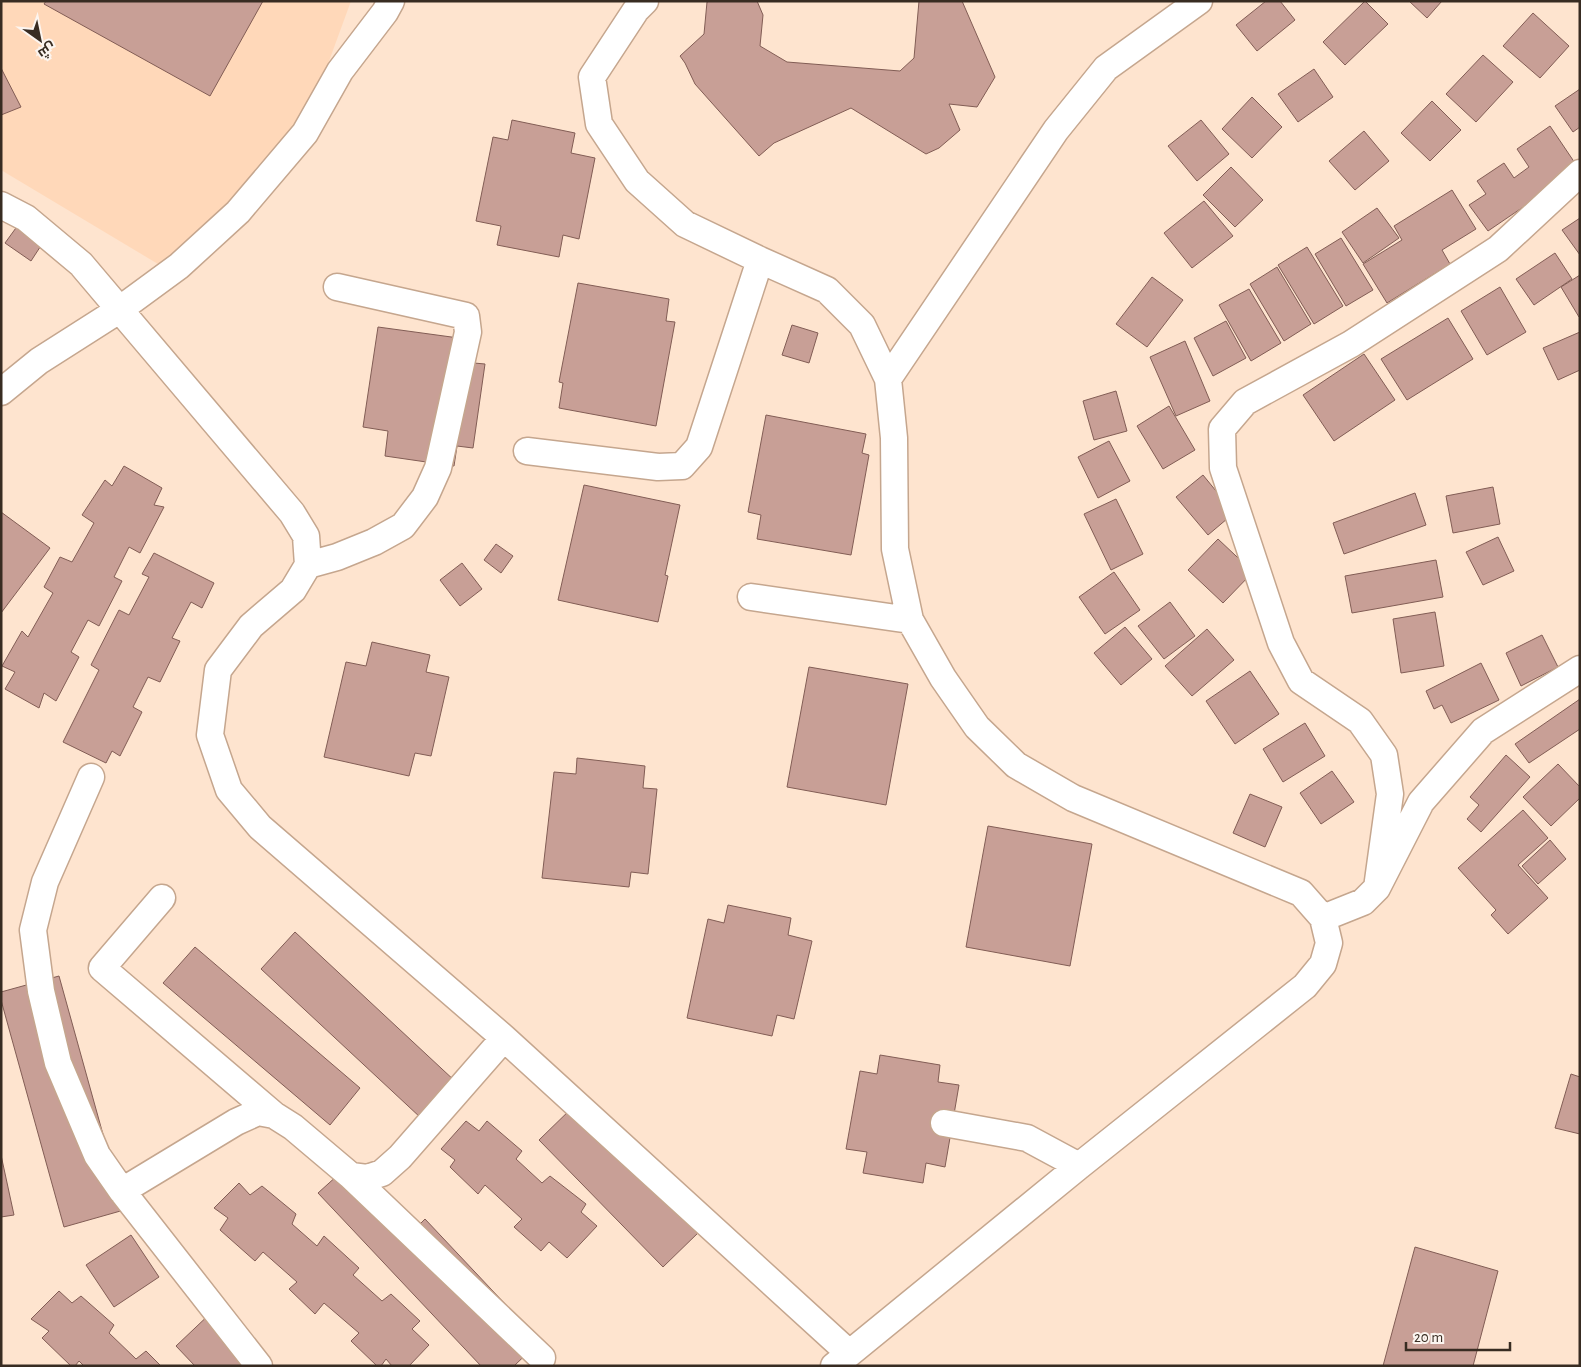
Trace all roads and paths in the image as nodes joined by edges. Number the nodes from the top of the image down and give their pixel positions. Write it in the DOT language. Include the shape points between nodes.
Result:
graph roads {
  1 [pos="391,1"];
  2 [pos="645,1"];
  3 [pos="1199,1"];
  4 [pos="1580,173"];
  5 [pos="1,205"];
  6 [pos="760,260"];
  7 [pos="337,287"];
  8 [pos="119,310"];
  9 [pos="888,379"];
  10 [pos="1,392"];
  11 [pos="527,450"];
  12 [pos="308,565"];
  13 [pos="751,597"];
  14 [pos="910,620"];
  15 [pos="1580,669"];
  16 [pos="91,777"];
  17 [pos="1377,888"];
  18 [pos="162,898"];
  19 [pos="1323,918"];
  20 [pos="504,1038"];
  21 [pos="274,1115"];
  22 [pos="944,1123"];
  23 [pos="1078,1166"];
  24 [pos="351,1176"];
  25 [pos="122,1190"];
  26 [pos="542,1358"];
  27 [pos="841,1360"];
  28 [pos="260,1366"];
  1 -- 8 [label="street" via="340,71 305,133 238,212 179,266"];
  2 -- 6 [label="street" via="592,77 599,124 637,181 685,224"];
  3 -- 9 [label="street" via="1106,68 1056,130"];
  4 -- 17 [label="street" via="1498,249 1351,344 1245,402 1222,429 1224,468 1281,643 1300,681 1360,721 1384,755 1390,794"];
  5 -- 8 [label="street" via="26,218 81,264"];
  6 -- 9 [label="street" via="827,290 862,325"];
  6 -- 11 [label="street" via="699,447 682,466 658,467"];
  7 -- 12 [label="street" via="466,316 468,332 438,468 425,497 403,526 337,558"];
  8 -- 10 [label="street" via="39,362"];
  8 -- 12 [label="street" via="292,513 306,536"];
  9 -- 14 [label="street" via="894,438 894,549"];
  12 -- 20 [label="street" via="293,590 251,626 218,670 210,735 228,790 260,827"];
  13 -- 14 [label="street"];
  14 -- 19 [label="street" via="943,678 977,727 1016,765 1073,798 1301,893"];
  15 -- 17 [label="street" via="1483,731 1422,802"];
  16 -- 25 [label="street" via="45,882 33,930 41,991 58,1063 97,1155"];
  17 -- 19 [label="street" via="1363,902"];
  18 -- 21 [label="street" via="102,968"];
  19 -- 23 [label="street" via="1329,943 1323,964 1305,986"];
  20 -- 24 [label="street" via="400,1157 382,1173 367,1178"];
  20 -- 27 [label="street"];
  21 -- 24 [label="street"];
  21 -- 25 [label="street" via="258,1112 236,1122"];
  22 -- 23 [label="street" via="1027,1138"];
  23 -- 27 [label="street"];
  24 -- 26 [label="street"];
  25 -- 28 [label="street"];
}
